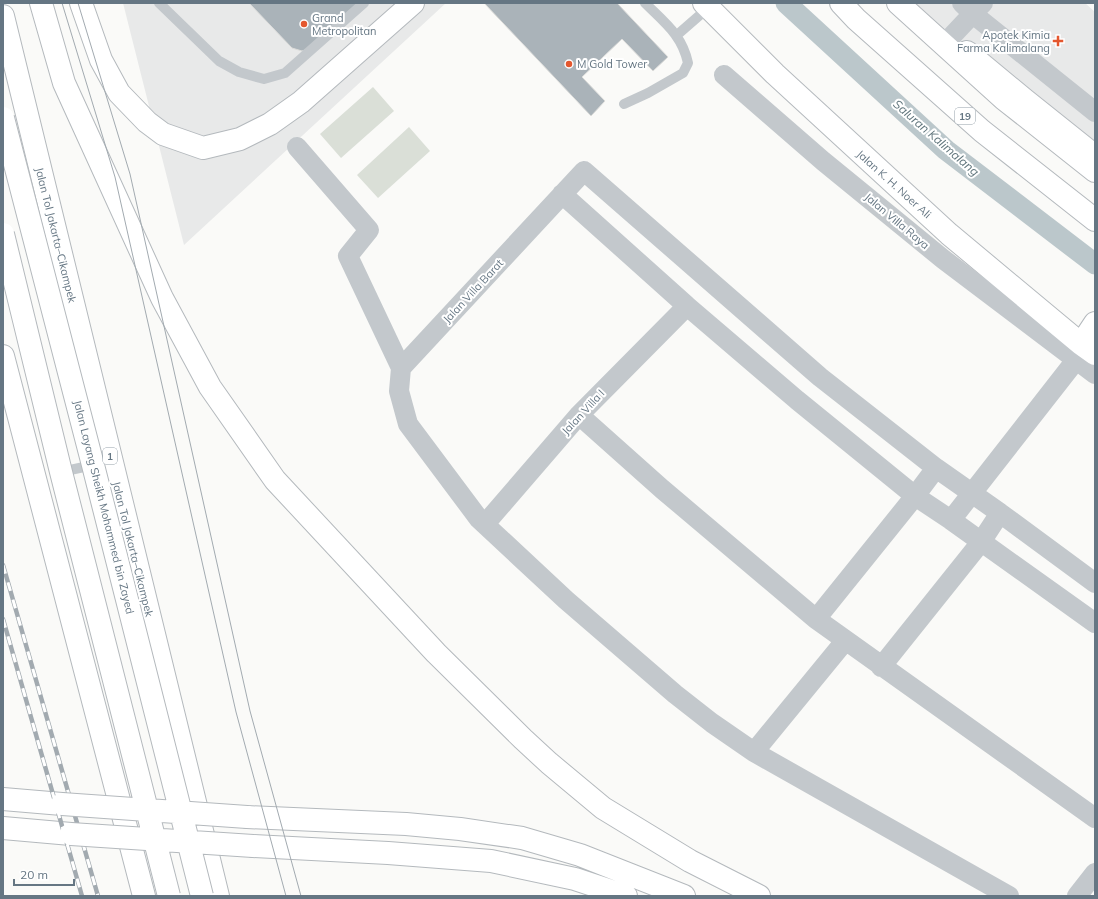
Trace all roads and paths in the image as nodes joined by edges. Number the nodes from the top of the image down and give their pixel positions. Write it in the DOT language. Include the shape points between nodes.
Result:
graph roads {
  1 [pos="41,3"];
  2 [pos="81,3"];
  3 [pos="159,3"];
  4 [pos="364,3"];
  5 [pos="413,3"];
  6 [pos="645,3"];
  7 [pos="841,3"];
  8 [pos="898,3"];
  9 [pos="913,3"];
  10 [pos="706,5"];
  11 [pos="973,6"];
  12 [pos="3,16"];
  13 [pos="677,35"];
  14 [pos="950,38"];
  15 [pos="724,76"];
  16 [pos="624,104"];
  17 [pos="1095,112"];
  18 [pos="3,118"];
  19 [pos="297,147"];
  20 [pos="1095,156"];
  21 [pos="1095,171"];
  22 [pos="562,194"];
  23 [pos="1095,220"];
  24 [pos="3,234"];
  25 [pos="687,306"];
  26 [pos="1095,323"];
  27 [pos="1084,353"];
  28 [pos="3,356"];
  29 [pos="401,368"];
  30 [pos="1095,374"];
  31 [pos="579,414"];
  32 [pos="93,465"];
  33 [pos="936,468"];
  34 [pos="61,472"];
  35 [pos="972,492"];
  36 [pos="915,496"];
  37 [pos="1000,513"];
  38 [pos="951,520"];
  39 [pos="485,524"];
  40 [pos="981,542"];
  41 [pos="1095,583"];
  42 [pos="816,619"];
  43 [pos="1095,623"];
  44 [pos="845,641"];
  45 [pos="881,667"];
  46 [pos="754,752"];
  47 [pos="3,799"];
  48 [pos="1095,818"];
  49 [pos="3,828"];
  50 [pos="1095,873"];
  51 [pos="144,896"];
  52 [pos="169,896"];
  53 [pos="202,896"];
  54 [pos="218,896"];
  55 [pos="626,896"];
  56 [pos="684,896"];
  57 [pos="759,896"];
  58 [pos="1009,896"];
  59 [pos="1077,896"];
  1 -- 57 [label="main road" via="64,82 162,298 210,387 275,480 436,653 549,763 603,808 690,861"];
  2 -- 5 [label="main road" via="101,60 119,93 163,134 203,148 240,139 270,124 301,102"];
  3 -- 4 [label="lane" via="219,61 239,72 264,79 285,73"];
  6 -- 13 [label="lane"];
  7 -- 23 [label="main road, 19" via="982,131"];
  8 -- 21 [label="main road" via="1004,99"];
  9 -- 14 [label="main road"];
  10 -- 13 [label="lane"];
  10 -- 27 [label="main road, Jalan K. H. Noer Ali" via="775,74 943,229"];
  11 -- 14 [label="street"];
  11 -- 17 [label="street"];
  12 -- 54 [label="main road, Jalan Tol Jakarta–Cikampek / 1"];
  13 -- 16 [label="lane" via="688,63 683,73"];
  14 -- 20 [label="main road"];
  15 -- 27 [label="street, Jalan Villa Raya" via="943,259"];
  18 -- 32 [label="main road, Jalan Layang Sheikh Mohammed bin Zayed / 1, bridge"];
  19 -- 29 [label="street" via="369,230 348,256"];
  22 -- 25 [label="street"];
  22 -- 29 [label="street, Jalan Villa Barat"];
  22 -- 33 [label="street, Jalan Villa Barat" via="584,172 820,377"];
  24 -- 34 [label="main road, bridge"];
  25 -- 31 [label="street, Jalan Villa I"];
  25 -- 36 [label="street"];
  26 -- 27 [label="main road"];
  27 -- 30 [label="street, Jalan Villa Raya"];
  27 -- 35 [label="street"];
  28 -- 51 [label="main road"];
  29 -- 39 [label="street" via="399,391 408,424"];
  31 -- 39 [label="street, Jalan Villa I"];
  31 -- 42 [label="street" via="662,489"];
  32 -- 34 [label="lane"];
  32 -- 53 [label="main road, Jalan Layang Sheikh Mohammed bin Zayed / 1, bridge"];
  33 -- 35 [label="street"];
  33 -- 36 [label="street"];
  34 -- 52 [label="main road, bridge"];
  35 -- 37 [label="street"];
  35 -- 38 [label="street"];
  36 -- 38 [label="street"];
  36 -- 42 [label="street"];
  37 -- 40 [label="street"];
  37 -- 41 [label="street"];
  38 -- 40 [label="street"];
  39 -- 46 [label="street" via="566,600 675,694"];
  40 -- 43 [label="street"];
  40 -- 45 [label="street"];
  42 -- 44 [label="street"];
  44 -- 45 [label="street"];
  44 -- 46 [label="street"];
  45 -- 48 [label="street"];
  46 -- 58 [label="street"];
  47 -- 56 [label="main road, bridge" via="460,829 522,838 580,855"];
  49 -- 55 [label="main road, bridge" via="491,861 575,879"];
  50 -- 59 [label="street"];
}
